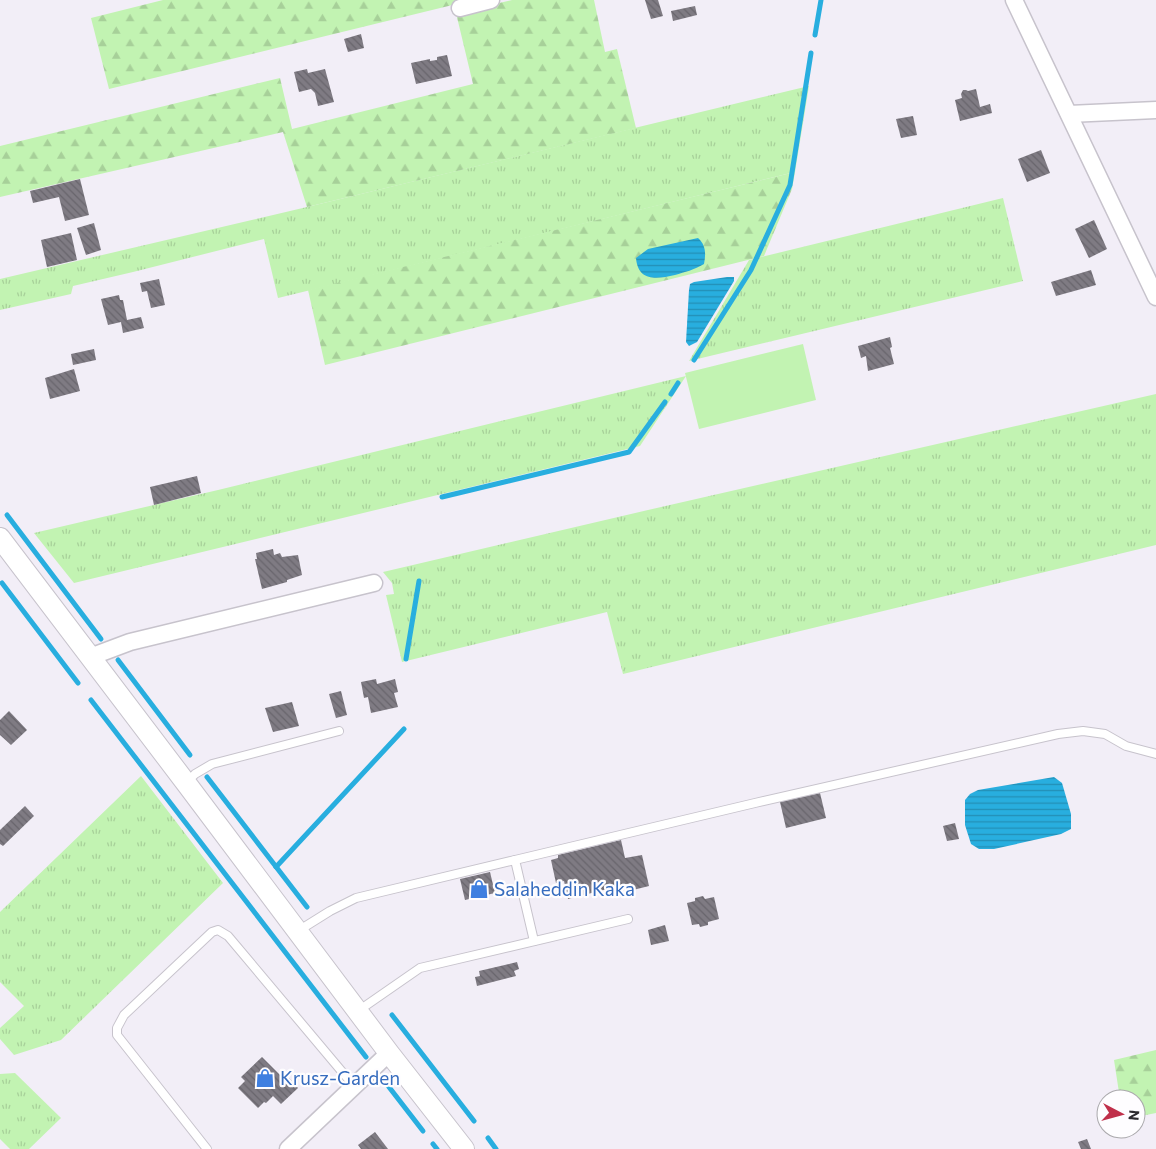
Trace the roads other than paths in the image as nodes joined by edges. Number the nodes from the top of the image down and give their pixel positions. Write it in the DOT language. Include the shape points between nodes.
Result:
graph roads {
  1 [pos="492,0"];
  2 [pos="1014,0"];
  3 [pos="460,8"];
  4 [pos="1156,110"];
  5 [pos="1069,114"];
  6 [pos="1156,297"];
  7 [pos="0,538"];
  8 [pos="374,583"];
  9 [pos="90,657"];
  10 [pos="339,731"];
  11 [pos="1156,754"];
  12 [pos="186,783"];
  13 [pos="515,860"];
  14 [pos="628,919"];
  15 [pos="298,931"];
  16 [pos="534,941"];
  17 [pos="358,1011"];
  18 [pos="389,1053"];
  19 [pos="354,1086"];
  20 [pos="207,1149"];
  21 [pos="288,1149"];
  22 [pos="464,1149"];
  1 -- 3 [label="street"];
  2 -- 5 [label="street"];
  4 -- 5 [label="street"];
  5 -- 6 [label="street"];
  7 -- 9 [label="street"];
  8 -- 9 [label="street" via="130,642"];
  9 -- 12 [label="street"];
  10 -- 12 [label="lane" via="212,764"];
  11 -- 13 [label="lane" via="1126,746 1105,734 1083,731 1058,734"];
  12 -- 15 [label="street"];
  13 -- 15 [label="lane" via="356,898"];
  13 -- 16 [label="lane"];
  14 -- 16 [label="lane"];
  15 -- 17 [label="street"];
  16 -- 17 [label="lane" via="420,968"];
  17 -- 18 [label="street"];
  18 -- 19 [label="street"];
  18 -- 22 [label="street"];
  19 -- 20 [label="lane" via="228,936 218,930 212,932 124,1016 117,1028 117,1035"];
  19 -- 21 [label="street"];
}
